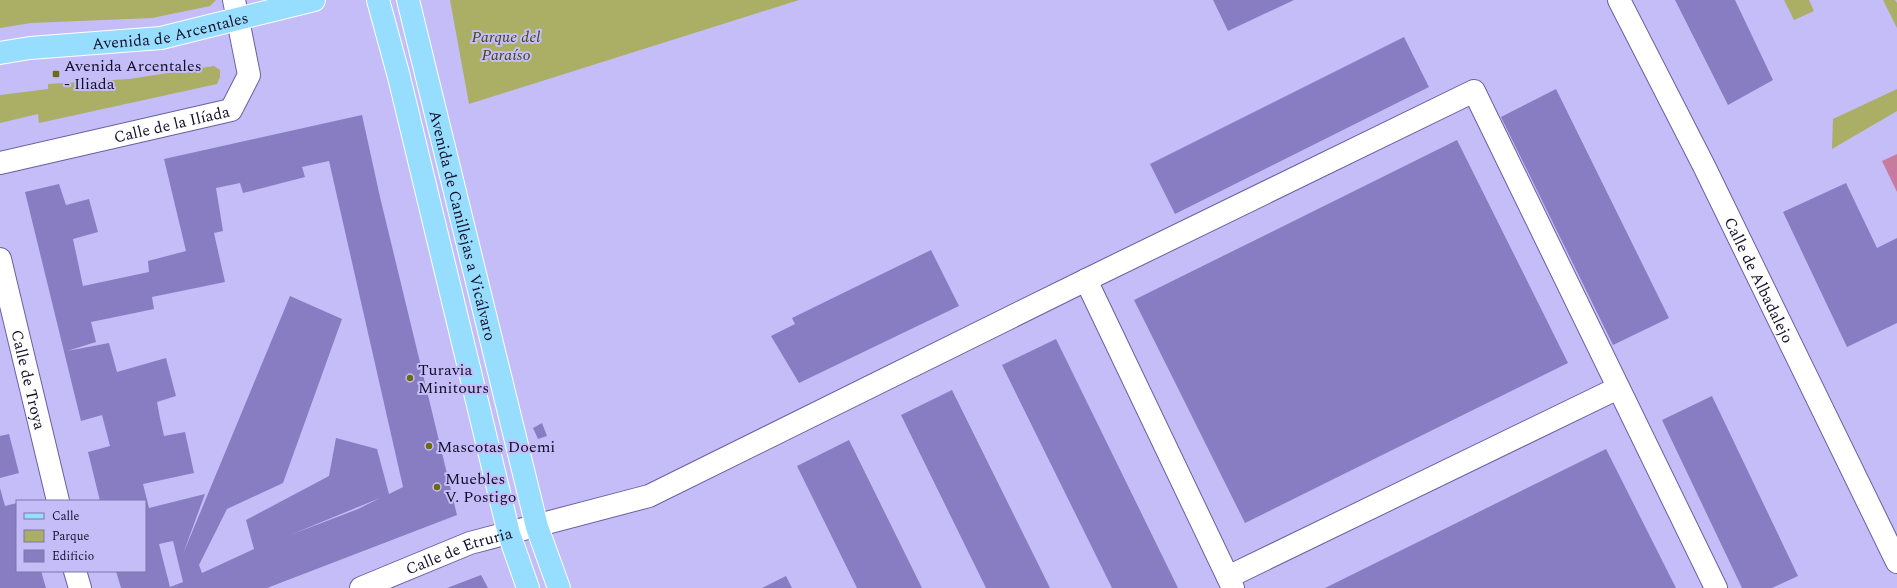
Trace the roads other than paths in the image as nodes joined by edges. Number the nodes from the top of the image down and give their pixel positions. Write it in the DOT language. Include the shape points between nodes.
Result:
graph roads {
  1 [pos="259,0"];
  2 [pos="314,0"];
  3 [pos="378,0"];
  4 [pos="408,0"];
  5 [pos="1619,0"];
  6 [pos="282,7"];
  7 [pos="236,10"];
  8 [pos="0,53"];
  9 [pos="0,163"];
  10 [pos="0,259"];
  11 [pos="1086,280"];
  12 [pos="1618,388"];
  13 [pos="58,500"];
  14 [pos="537,527"];
  15 [pos="509,534"];
  16 [pos="1897,562"];
  17 [pos="75,572"];
  18 [pos="1231,583"];
  19 [pos="80,588"];
  20 [pos="360,588"];
  21 [pos="528,588"];
  22 [pos="559,588"];
  23 [pos="1716,588"];
  1 -- 6 [label="main road"];
  2 -- 6 [label="main road, Avenida de Arcentales"];
  3 -- 15 [label="main road, Avenida de Canillejas a Vicálvaro"];
  4 -- 14 [label="main road, Avenida de Canillejas a Vicálvaro"];
  5 -- 16 [label="street, Calle de Albadalejo" via="1708,174"];
  6 -- 7 [label="main road, Avenida de Arcentales"];
  7 -- 8 [label="main road, Avenida de Arcentales" via="161,38 30,48"];
  7 -- 9 [label="street, Calle de la Ilíada" via="249,75 231,110"];
  10 -- 13 [label="street, Calle de Troya"];
  11 -- 12 [label="street, Calle de Etruria" via="1474,91"];
  11 -- 14 [label="street, Calle de Etruria" via="649,496"];
  11 -- 18 [label="street"];
  12 -- 18 [label="street"];
  12 -- 23 [label="street"];
  14 -- 15 [label="street, Calle de Etruria"];
  14 -- 22 [label="main road, Avenida de Canillejas a Vicálvaro"];
  15 -- 20 [label="street, Calle de Etruria" via="470,543"];
  15 -- 21 [label="main road, Avenida de Canillejas a Vicálvaro"];
  17 -- 19 [label="street"];
}
